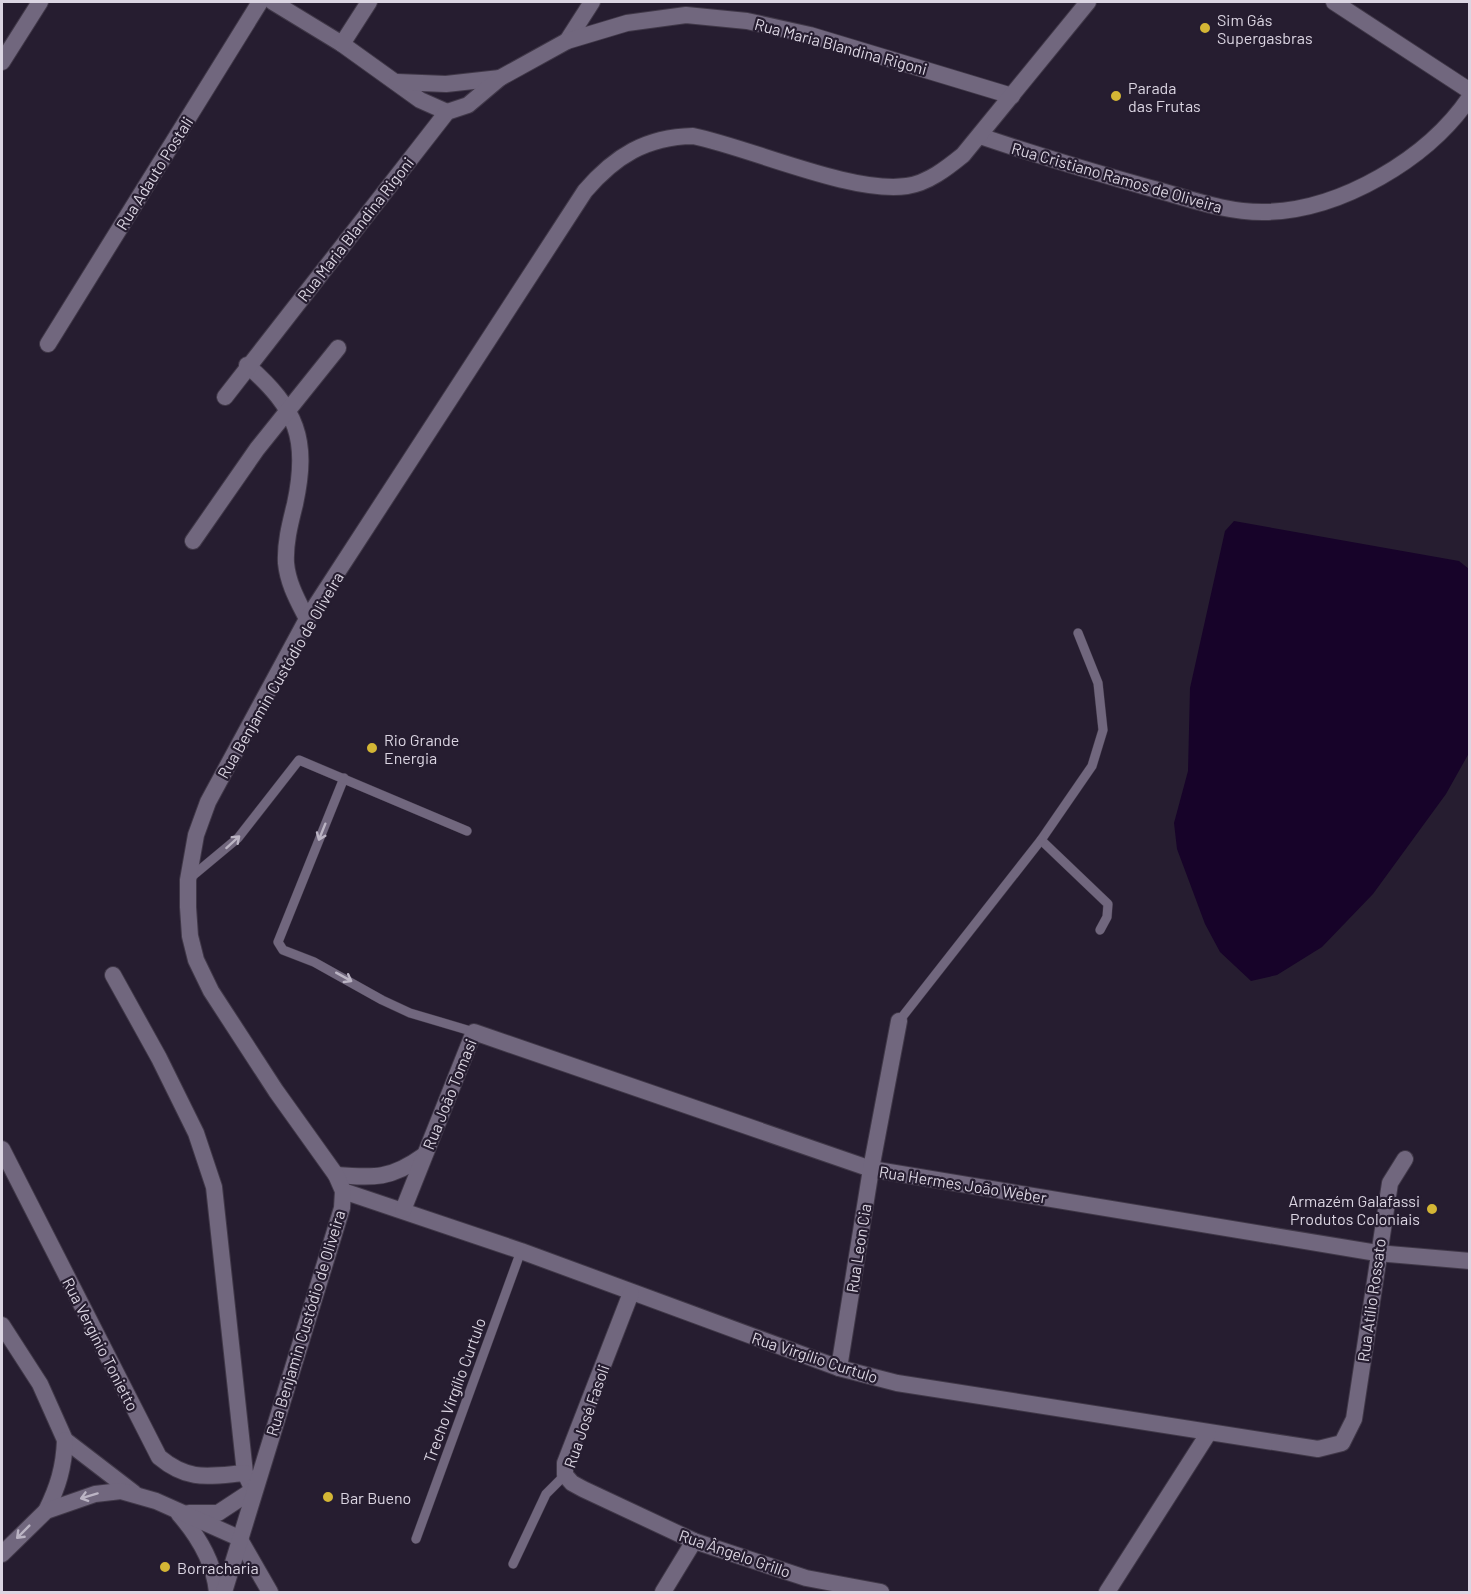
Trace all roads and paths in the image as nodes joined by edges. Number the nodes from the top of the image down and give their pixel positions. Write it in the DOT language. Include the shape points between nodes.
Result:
graph roads {
  1 [pos="40,2"];
  2 [pos="260,2"];
  3 [pos="273,2"];
  4 [pos="369,2"];
  5 [pos="592,2"];
  6 [pos="1088,2"];
  7 [pos="1334,2"];
  8 [pos="567,41"];
  9 [pos="342,44"];
  10 [pos="2,59"];
  11 [pos="500,78"];
  12 [pos="397,81"];
  13 [pos="1470,91"];
  14 [pos="1012,96"];
  15 [pos="1470,97"];
  16 [pos="447,112"];
  17 [pos="978,139"];
  18 [pos="48,344"];
  19 [pos="338,348"];
  20 [pos="248,365"];
  21 [pos="225,397"];
  22 [pos="288,409"];
  23 [pos="193,541"];
  24 [pos="308,619"];
  25 [pos="1078,633"];
  26 [pos="344,778"];
  27 [pos="467,831"];
  28 [pos="1041,840"];
  29 [pos="188,880"];
  30 [pos="1100,930"];
  31 [pos="112,975"];
  32 [pos="899,1021"];
  33 [pos="474,1032"];
  34 [pos="2,1149"];
  35 [pos="423,1155"];
  36 [pos="1405,1159"];
  37 [pos="871,1169"];
  38 [pos="336,1175"];
  39 [pos="343,1191"];
  40 [pos="403,1210"];
  41 [pos="521,1251"];
  42 [pos="1377,1253"];
  43 [pos="1470,1261"];
  44 [pos="631,1293"];
  45 [pos="2,1325"];
  46 [pos="839,1368"];
  47 [pos="1208,1434"];
  48 [pos="65,1440"];
  49 [pos="1342,1443"];
  50 [pos="245,1473"];
  51 [pos="565,1475"];
  52 [pos="254,1490"];
  53 [pos="134,1493"];
  54 [pos="46,1511"];
  55 [pos="177,1511"];
  56 [pos="239,1538"];
  57 [pos="416,1539"];
  58 [pos="694,1541"];
  59 [pos="2,1554"];
  60 [pos="513,1564"];
  61 [pos="217,1593"];
  62 [pos="224,1593"];
  63 [pos="270,1593"];
  64 [pos="663,1593"];
  65 [pos="881,1593"];
  66 [pos="1107,1593"];
  1 -- 10 [label="street"];
  2 -- 18 [label="street, Rua Adauto Postali"];
  3 -- 9 [label="street"];
  4 -- 9 [label="street"];
  5 -- 8 [label="street"];
  6 -- 14 [label="street, Rua Benjamin Custódio de Oliveira"];
  7 -- 13 [label="street"];
  8 -- 11 [label="street, Rua Maria Blandina Rigoni"];
  8 -- 14 [label="street, Rua Maria Blandina Rigoni" via="627,23 686,15 747,21 810,35"];
  9 -- 12 [label="street"];
  11 -- 12 [label="street, Rua Maria Blandina Rigoni" via="446,84"];
  11 -- 16 [label="street, Rua Maria Blandina Rigoni" via="468,105"];
  12 -- 16 [label="street" via="420,100"];
  14 -- 17 [label="street, Rua Benjamin Custódio de Oliveira"];
  15 -- 17 [label="street, Rua Cristiano Ramos de Oliveira" via="1437,138 1370,182 1324,200 1266,212 1228,210"];
  16 -- 20 [label="street, Rua Maria Blandina Rigoni"];
  17 -- 24 [label="street, Rua Benjamin Custódio de Oliveira" via="940,173 909,186 840,178 693,136 649,141 618,158 585,191"];
  19 -- 22 [label="street"];
  20 -- 21 [label="street, Rua Maria Blandina Rigoni"];
  20 -- 22 [label="street"];
  22 -- 23 [label="street"];
  22 -- 24 [label="street" via="301,446 302,473 286,542 286,563 289,579"];
  24 -- 29 [label="street, Rua Benjamin Custódio de Oliveira" via="208,802 196,835"];
  25 -- 28 [label="lane" via="1098,683 1103,730 1092,766"];
  26 -- 27 [label="lane"];
  29 -- 26 [label="lane, one-way" via="238,838 299,760"];
  26 -- 33 [label="lane, one-way" via="278,942 283,950 314,962 382,1000"];
  28 -- 30 [label="lane" via="1108,904"];
  28 -- 32 [label="lane"];
  29 -- 38 [label="street, Rua Benjamin Custódio de Oliveira" via="190,936 211,991"];
  31 -- 50 [label="street" via="196,1133 214,1187"];
  32 -- 37 [label="street, Rua Leon Cia"];
  33 -- 35 [label="street, Rua João Tomasi"];
  33 -- 37 [label="street, Rua Hermes João Weber"];
  34 -- 50 [label="street, Rua Vergínio Tonietto" via="159,1457 175,1471 196,1477"];
  35 -- 38 [label="street, Rua João Tomasi" via="402,1171 370,1177"];
  35 -- 40 [label="street, Rua João Tomasi"];
  36 -- 42 [label="street, Rua Atílio Rossato" via="1390,1183"];
  37 -- 42 [label="street, Rua Hermes João Weber"];
  37 -- 46 [label="street, Rua Leon Cia"];
  38 -- 39 [label="street, Rua Benjamin Custódio de Oliveira"];
  39 -- 40 [label="street, Rua Virgílio Curtulo"];
  39 -- 52 [label="street, Rua Benjamin Custódio de Oliveira" via="342,1208"];
  40 -- 41 [label="street, Rua Virgílio Curtulo"];
  41 -- 44 [label="street, Rua Virgílio Curtulo"];
  41 -- 57 [label="lane, Trecho Virgílio Curtulo"];
  42 -- 43 [label="street, Rua Hermes João Weber"];
  42 -- 49 [label="street, Rua Atílio Rossato" via="1354,1419"];
  44 -- 46 [label="street, Rua Virgílio Curtulo"];
  44 -- 51 [label="street, Rua José Fasoli" via="566,1463"];
  45 -- 48 [label="street" via="40,1384"];
  46 -- 47 [label="street, Rua Virgílio Curtulo" via="897,1383"];
  47 -- 49 [label="street, Rua Virgílio Curtulo" via="1318,1449"];
  47 -- 66 [label="street"];
  48 -- 53 [label="street"];
  48 -- 54 [label="street" via="64,1467"];
  50 -- 52 [label="street"];
  51 -- 58 [label="street, Rua Ângelo Grillo" via="583,1489"];
  51 -- 60 [label="lane, Rua José Fasoli" via="546,1494"];
  52 -- 55 [label="street" via="218,1512"];
  52 -- 56 [label="street, Rua Benjamin Custódio de Oliveira"];
  53 -- 54 [label="street, one-way" via="95,1494"];
  53 -- 55 [label="street"];
  54 -- 59 [label="street, one-way"];
  55 -- 56 [label="street"];
  55 -- 61 [label="street" via="198,1536 216,1578"];
  56 -- 62 [label="street, Rua Benjamin Custódio de Oliveira"];
  56 -- 63 [label="street"];
  58 -- 64 [label="street"];
  58 -- 65 [label="street, Rua Ângelo Grillo" via="806,1578"];
}
